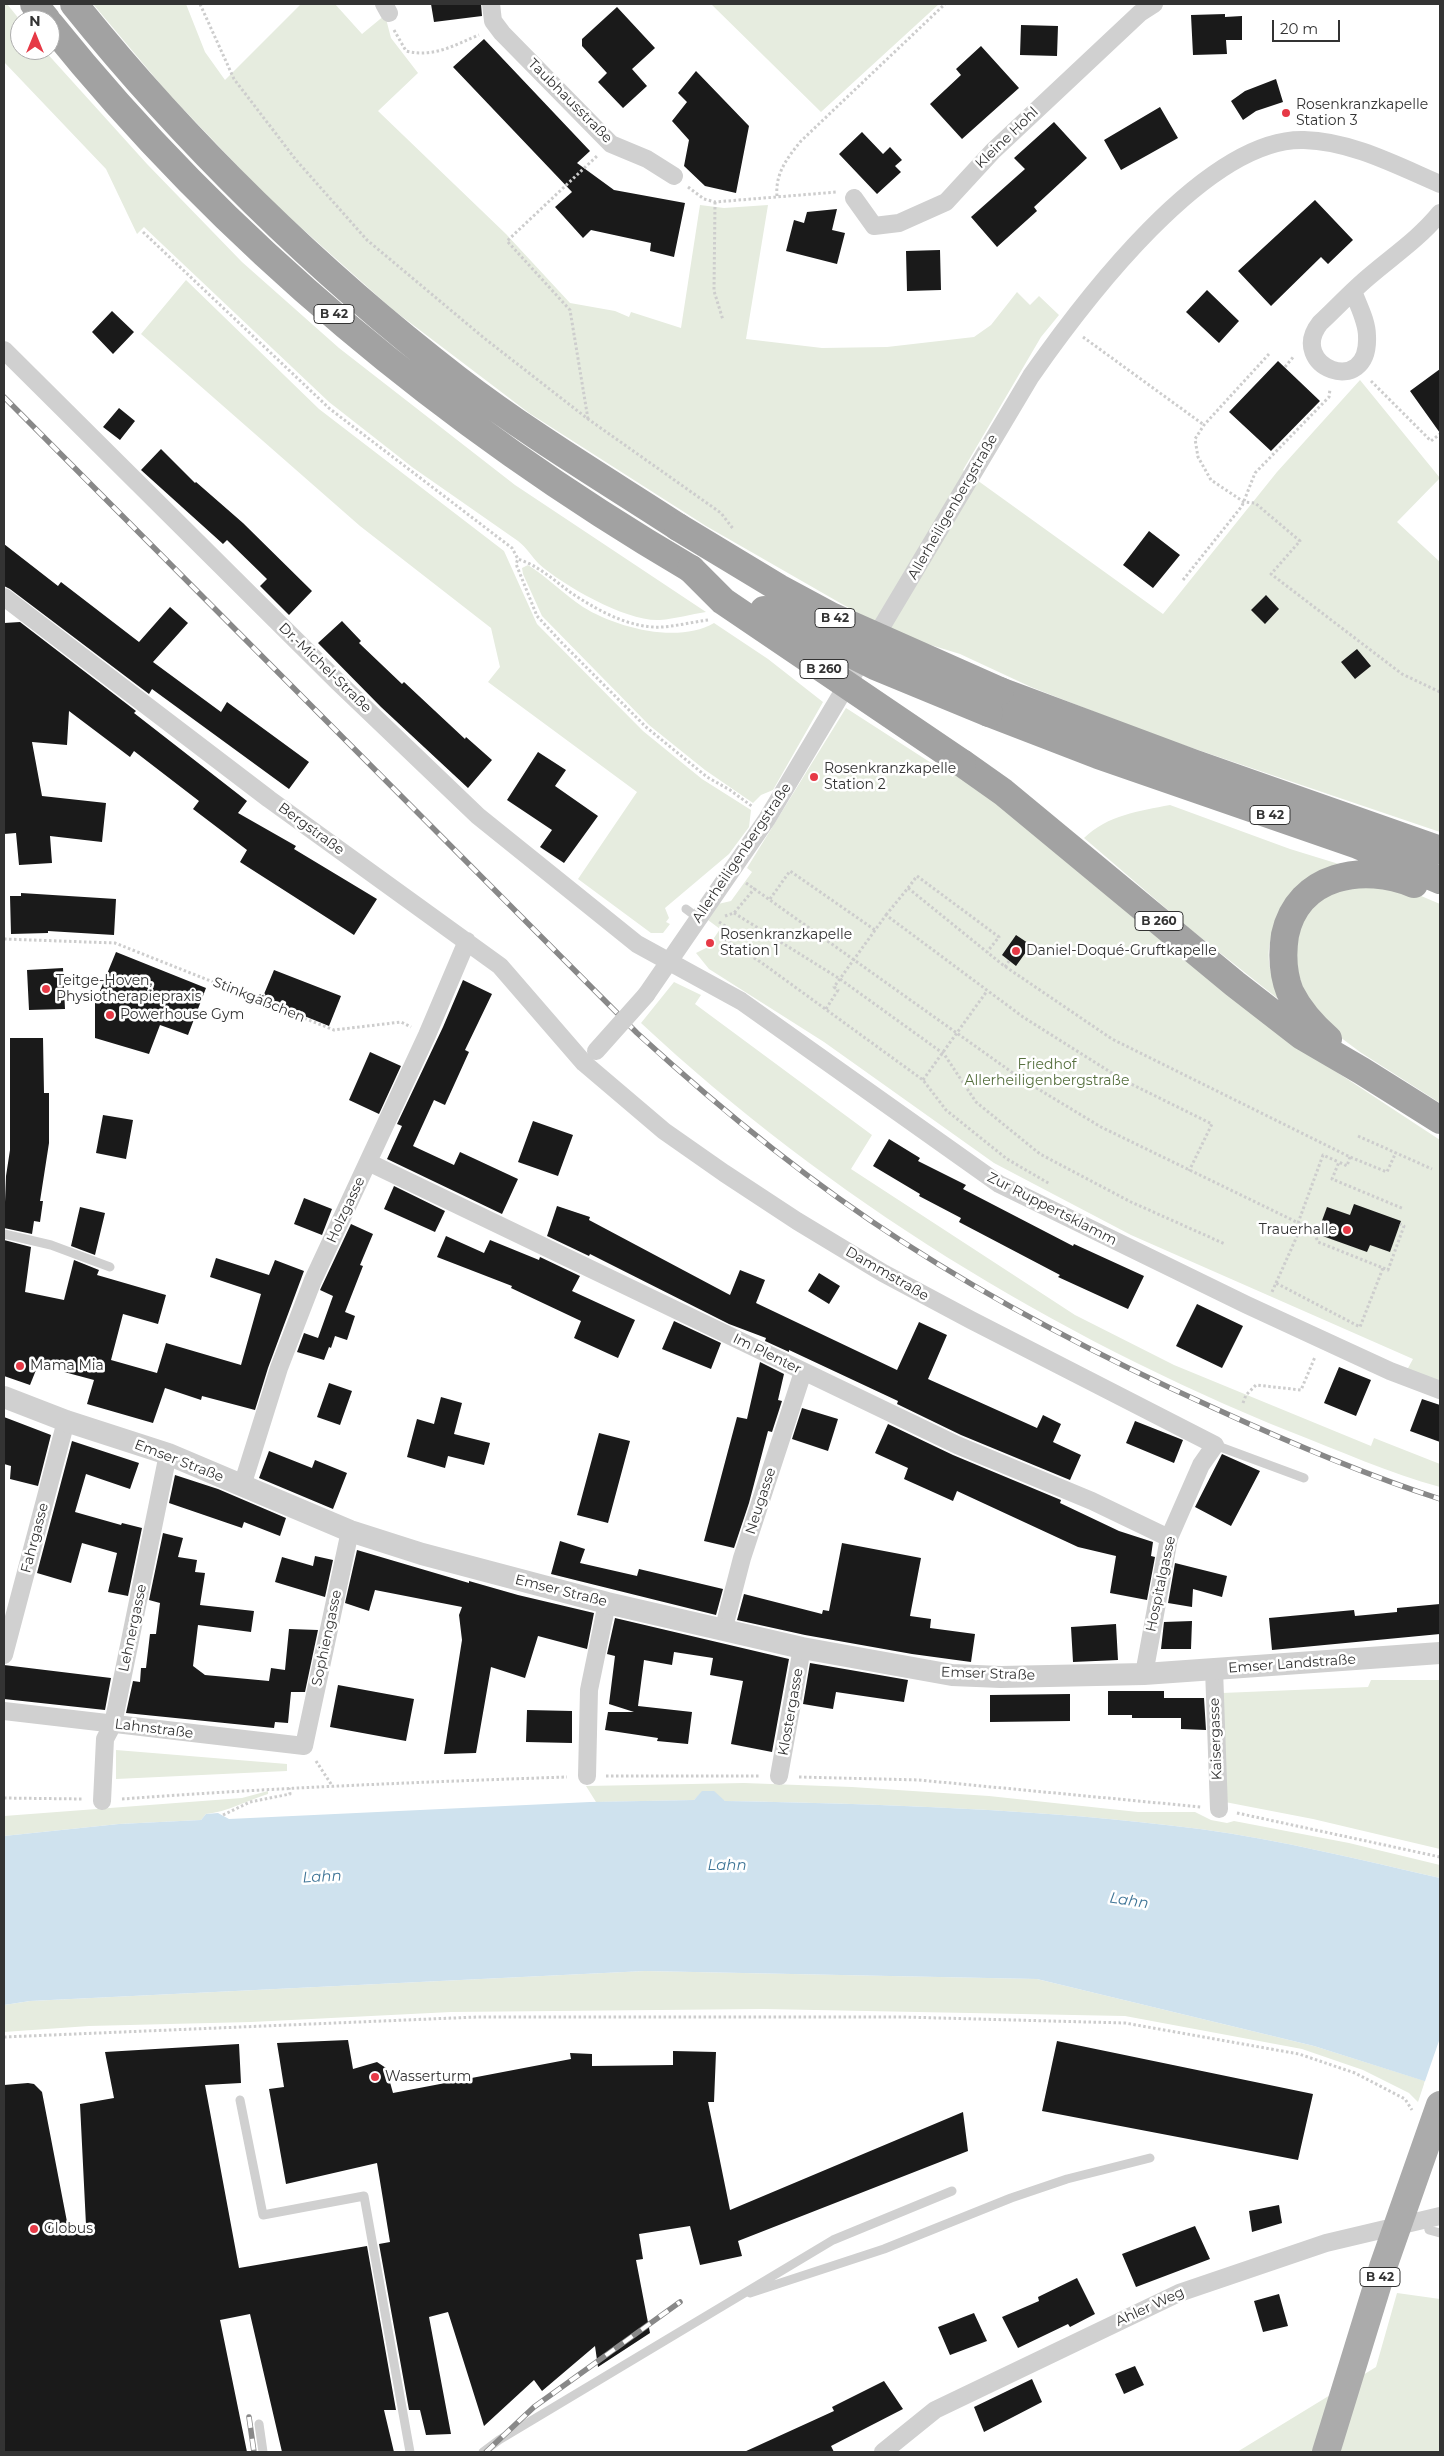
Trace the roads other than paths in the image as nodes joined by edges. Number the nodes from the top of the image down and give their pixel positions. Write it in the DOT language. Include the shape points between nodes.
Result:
graph roads {
  1 [pos="74,4"];
  2 [pos="491,4"];
  3 [pos="1154,4"];
  4 [pos="60,36"];
  5 [pos="674,176"];
  6 [pos="1440,184"];
  7 [pos="854,198"];
  8 [pos="1440,213"];
  9 [pos="1353,292"];
  10 [pos="4,350"];
  11 [pos="691,569"];
  12 [pos="4,597"];
  13 [pos="4,609"];
  14 [pos="21,612"];
  15 [pos="995,702"];
  16 [pos="1434,849"];
  17 [pos="1440,880"];
  18 [pos="1440,894"];
  19 [pos="468,942"];
  20 [pos="669,960"];
  21 [pos="590,1057"];
  22 [pos="1362,1071"];
  23 [pos="1440,1120"];
  24 [pos="368,1162"];
  25 [pos="4,1234"];
  26 [pos="110,1267"];
  27 [pos="803,1372"];
  28 [pos="1440,1390"];
  29 [pos="4,1397"];
  30 [pos="66,1421"];
  31 [pos="1215,1445"];
  32 [pos="168,1454"];
  33 [pos="1304,1478"];
  34 [pos="242,1486"];
  35 [pos="350,1531"];
  36 [pos="1169,1538"];
  37 [pos="607,1603"];
  38 [pos="723,1630"];
  39 [pos="802,1648"];
  40 [pos="1440,1653"];
  41 [pos="4,1655"];
  42 [pos="1214,1669"];
  43 [pos="1144,1674"];
  44 [pos="4,1711"];
  45 [pos="113,1724"];
  46 [pos="304,1746"];
  47 [pos="587,1776"];
  48 [pos="780,1776"];
  49 [pos="102,1801"];
  50 [pos="1218,1809"];
  51 [pos="240,2100"];
  52 [pos="1440,2105"];
  53 [pos="1150,2158"];
  54 [pos="952,2191"];
  55 [pos="1433,2217"];
  56 [pos="1440,2233"];
  57 [pos="732,2299"];
  58 [pos="259,2424"];
  59 [pos="263,2452"];
  60 [pos="410,2452"];
  61 [pos="483,2452"];
  62 [pos="883,2452"];
  63 [pos="1326,2452"];
  1 -- 15 [label="highway, B 42, bridge" via="138,79 260,206 382,317 457,379 678,528 831,616"];
  2 -- 5 [label="street, Taubhausstraße" via="497,28 611,144 647,159"];
  3 -- 7 [label="street, Kleine Hohl" via="1140,13 993,150 946,202 898,223 874,226"];
  4 -- 11 [label="highway, B 42" via="178,168 306,290 442,402 587,505"];
  6 -- 20 [label="street, Allerheiligenbergstraße" via="1384,160 1326,142 1302,140 1269,144 1219,171 1135,244 1067,325 1030,376 767,819 730,872 692,913"];
  8 -- 9 [label="street" via="1429,227"];
  9 -- 9 [label="street" via="1320,323 1314,333 1316,357 1333,371 1352,370 1365,353 1367,332"];
  10 -- 20 [label="street, Dr.-Michel-Straße" via="478,816 637,944"];
  11 -- 15 [label="highway, B 42, bridge" via="819,639 924,687"];
  11 -- 22 [label="highway, B 260, bridge" via="723,600 1003,792 1288,1025"];
  12 -- 14 [label="street, Bergstraße"];
  13 -- 14 [label="street, Bergstraße"];
  14 -- 19 [label="street, Bergstraße" via="269,799"];
  15 -- 16 [label="highway, B 42" via="1193,764"];
  15 -- 17 [label="highway, B 42" via="1098,755 1358,844"];
  18 -- 22 [label="highway" via="1390,876 1362,872 1339,877 1317,887 1300,902 1288,921 1284,967 1290,991 1304,1015"];
  19 -- 21 [label="street, Bergstraße" via="500,966"];
  19 -- 24 [label="street, Holzgasse"];
  20 -- 21 [label="street, Allerheiligenbergstraße, bridge" via="646,994"];
  20 -- 28 [label="street, Zur Ruppertsklamm" via="741,1001 999,1184 1323,1340"];
  21 -- 31 [label="street, Dammstraße" via="664,1131 814,1231 971,1320"];
  22 -- 23 [label="highway, B 260"];
  24 -- 27 [label="street, Im Plenter"];
  24 -- 34 [label="street, Holzgasse" via="310,1289 279,1368"];
  25 -- 26 [label="lane" via="52,1245"];
  27 -- 36 [label="street, Im Plenter"];
  27 -- 38 [label="street, Neugasse" via="742,1558"];
  29 -- 30 [label="street, Emser Straße"];
  30 -- 32 [label="street, Emser Straße"];
  30 -- 41 [label="street, Fahrgasse"];
  31 -- 33 [label="lane"];
  31 -- 36 [label="street, Hospitalgasse" via="1201,1465"];
  32 -- 34 [label="street, Emser Straße"];
  32 -- 45 [label="street, Lehnergasse"];
  34 -- 35 [label="street, Emser Straße"];
  35 -- 37 [label="street, Emser Straße" via="484,1572"];
  35 -- 46 [label="street, Sophiengasse"];
  36 -- 43 [label="street, Hospitalgasse"];
  37 -- 38 [label="street, Emser Straße"];
  37 -- 47 [label="street" via="589,1690"];
  38 -- 39 [label="street, Emser Straße"];
  39 -- 43 [label="street, Emser Straße" via="952,1675"];
  39 -- 48 [label="street, Klostergasse"];
  40 -- 42 [label="street, Emser Landstraße"];
  42 -- 43 [label="street, Emser Landstraße"];
  42 -- 50 [label="street, Kaisergasse"];
  44 -- 45 [label="street, Lahnstraße"];
  45 -- 46 [label="street, Lahnstraße"];
  45 -- 49 [label="street, Lehnergasse" via="105,1739"];
  51 -- 60 [label="lane" via="262,2215 364,2196"];
  52 -- 63 [label="main road, B 42, bridge" via="1384,2267"];
  53 -- 57 [label="lane" via="1058,2182 884,2249"];
  54 -- 57 [label="lane" via="833,2240"];
  55 -- 56 [label="lane" via="1429,2230"];
  55 -- 62 [label="street, Ahler Weg" via="1326,2243 1179,2293 935,2410"];
  57 -- 61 [label="lane"];
  58 -- 59 [label="lane"];
}
